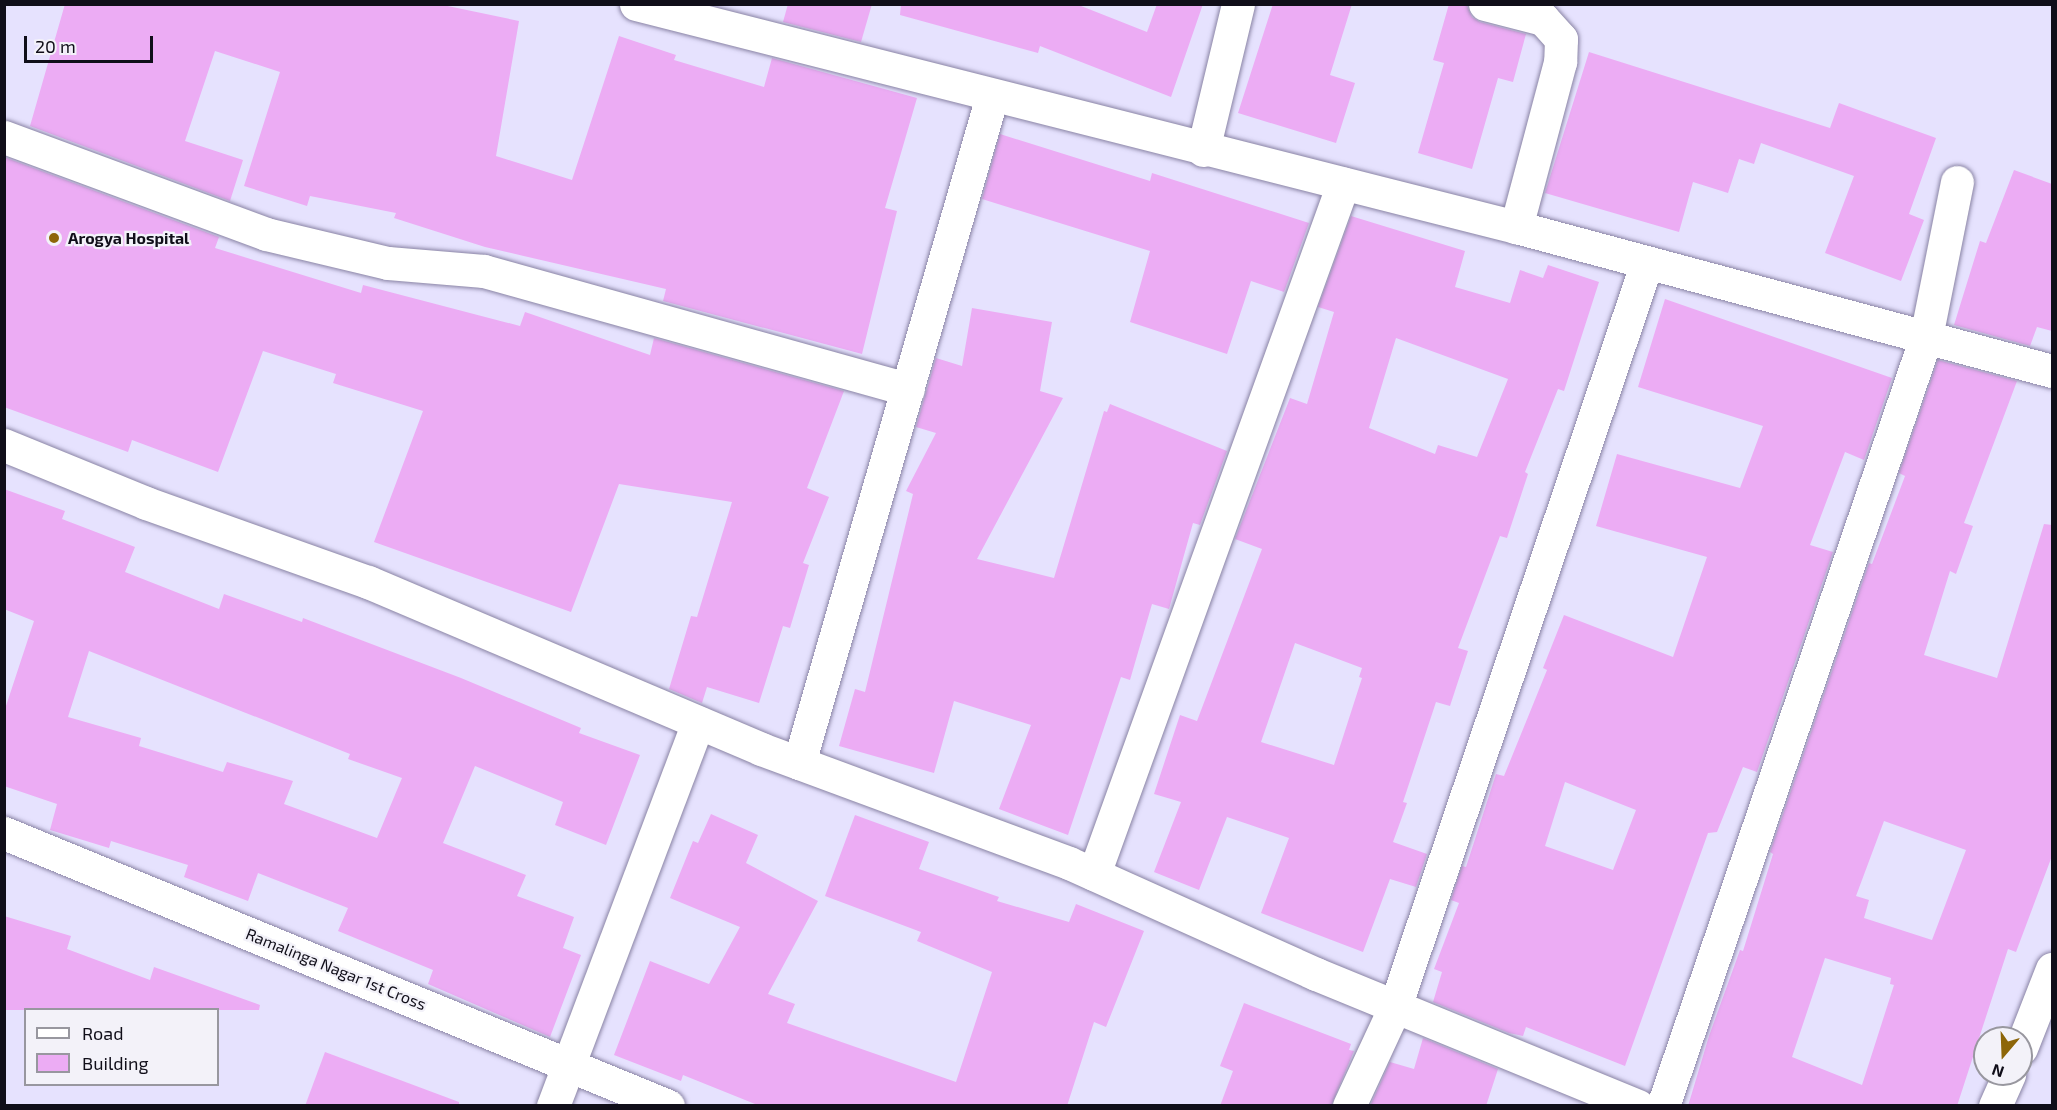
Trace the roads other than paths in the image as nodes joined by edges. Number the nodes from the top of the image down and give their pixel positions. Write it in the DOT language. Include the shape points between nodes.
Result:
graph roads {
  1 [pos="636,4"];
  2 [pos="1238,4"];
  3 [pos="1485,4"];
  4 [pos="992,96"];
  5 [pos="4,137"];
  6 [pos="1203,150"];
  7 [pos="1957,182"];
  8 [pos="1343,184"];
  9 [pos="1516,227"];
  10 [pos="1647,262"];
  11 [pos="1926,337"];
  12 [pos="2052,371"];
  13 [pos="908,389"];
  14 [pos="4,445"];
  15 [pos="698,723"];
  16 [pos="799,763"];
  17 [pos="4,833"];
  18 [pos="1094,874"];
  19 [pos="2052,969"];
  20 [pos="1395,1007"];
  21 [pos="2030,1026"];
  22 [pos="570,1065"];
  23 [pos="2004,1086"];
  24 [pos="553,1106"];
  25 [pos="668,1106"];
  26 [pos="1349,1106"];
  27 [pos="1638,1106"];
  28 [pos="1663,1106"];
  29 [pos="1995,1106"];
  1 -- 4 [label="street"];
  2 -- 6 [label="street"];
  3 -- 9 [label="street" via="1543,19 1561,39 1560,62"];
  4 -- 6 [label="street"];
  4 -- 13 [label="street"];
  5 -- 13 [label="street" via="266,234 388,263 484,271"];
  6 -- 8 [label="street"];
  7 -- 11 [label="street"];
  8 -- 9 [label="street"];
  8 -- 18 [label="street"];
  9 -- 10 [label="street"];
  10 -- 11 [label="street"];
  10 -- 20 [label="street"];
  11 -- 12 [label="street"];
  11 -- 28 [label="street"];
  13 -- 16 [label="street"];
  14 -- 15 [label="street" via="146,503 368,582"];
  15 -- 16 [label="street"];
  15 -- 22 [label="street"];
  16 -- 18 [label="street"];
  17 -- 22 [label="street, Ramalinga Nagar 1st Cross"];
  18 -- 20 [label="street"];
  19 -- 21 [label="street"];
  20 -- 26 [label="street"];
  20 -- 27 [label="street"];
  22 -- 24 [label="street"];
  22 -- 25 [label="street, Ramalinga Nagar 1st Cross"];
  23 -- 29 [label="street"];
}
